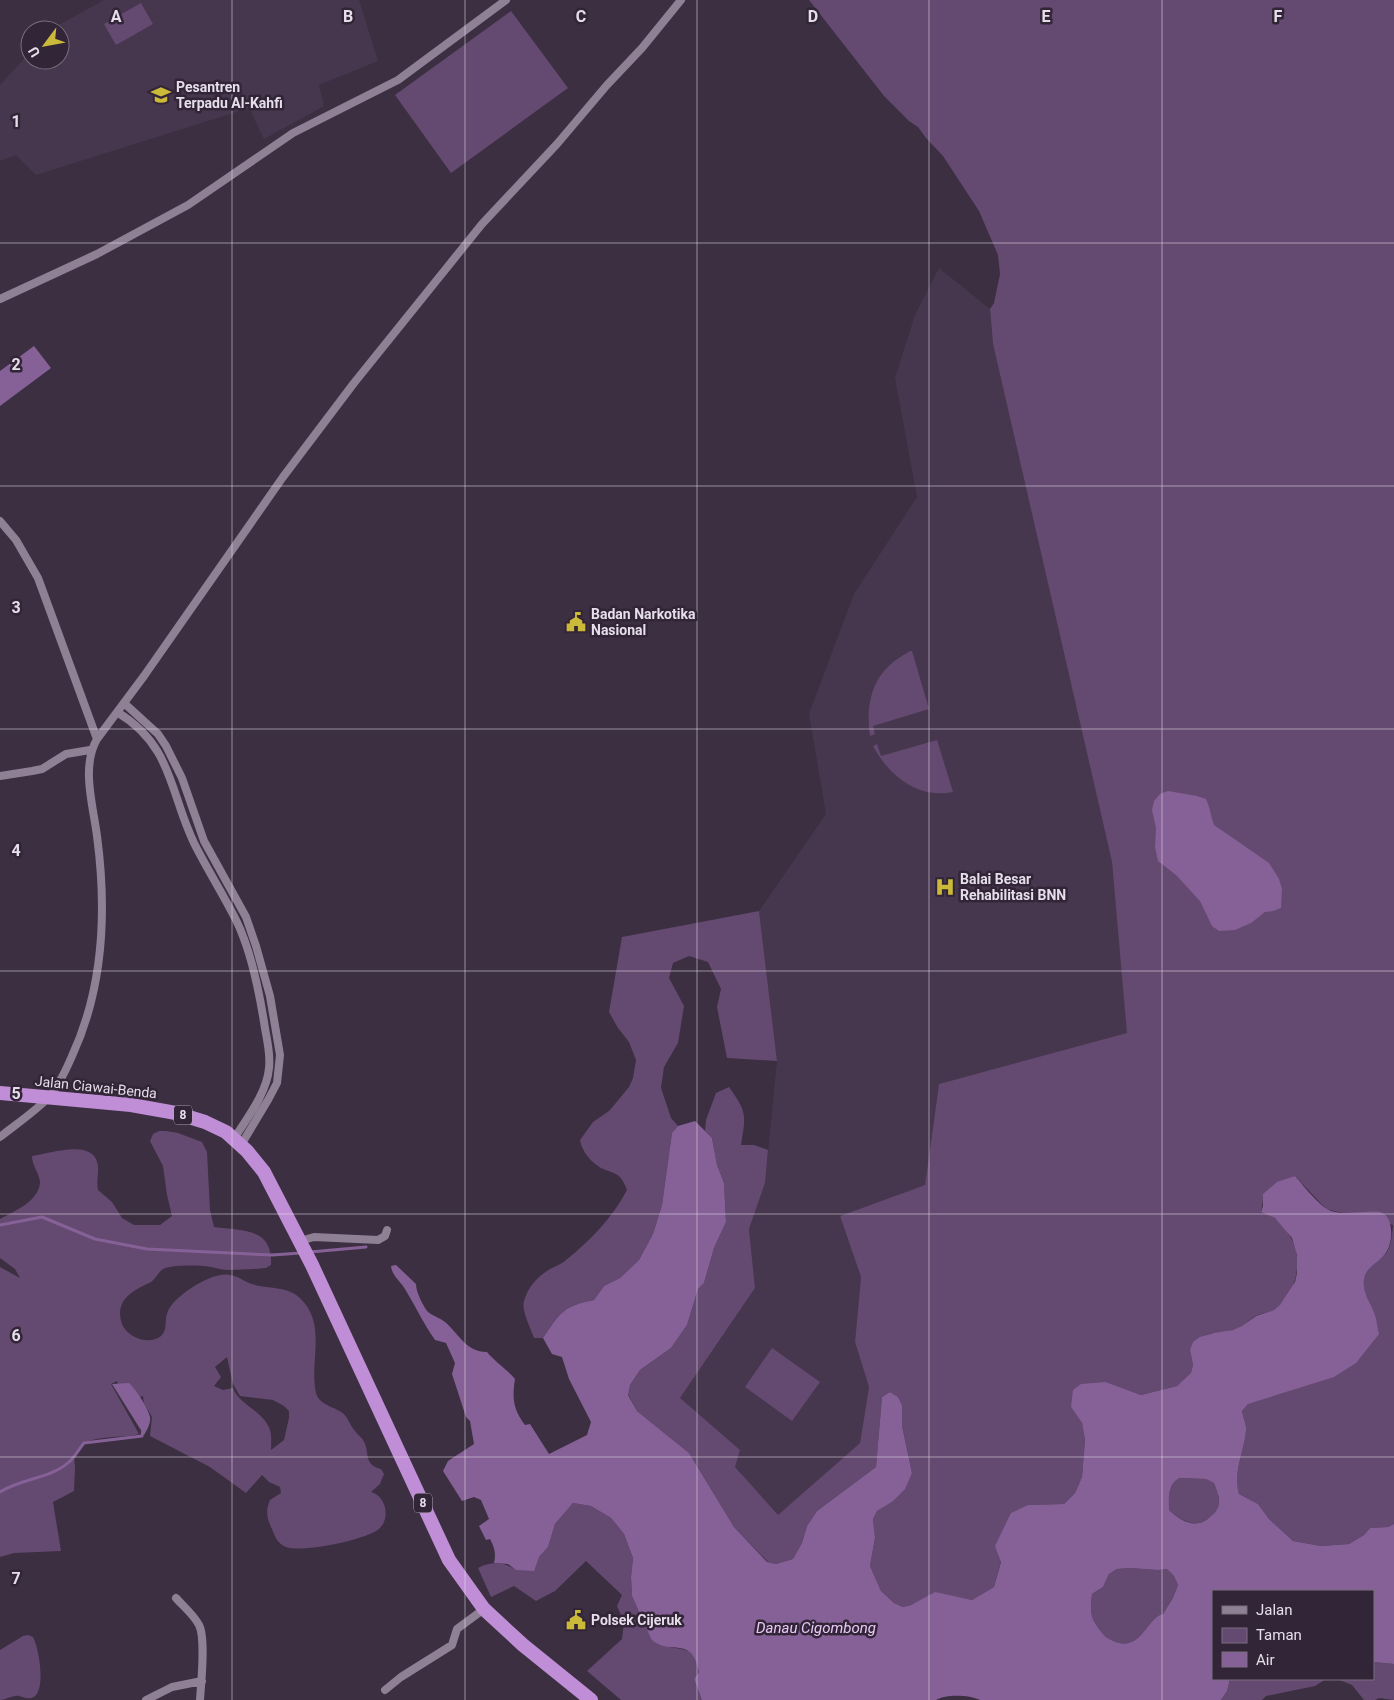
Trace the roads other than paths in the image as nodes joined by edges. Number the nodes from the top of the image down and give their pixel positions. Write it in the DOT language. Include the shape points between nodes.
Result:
graph roads {
  1 [pos="506,0"];
  2 [pos="681,0"];
  3 [pos="0,299"];
  4 [pos="0,520"];
  5 [pos="124,703"];
  6 [pos="117,712"];
  7 [pos="97,739"];
  8 [pos="90,750"];
  9 [pos="0,776"];
  10 [pos="198,827"];
  11 [pos="189,831"];
  12 [pos="0,1093"];
  13 [pos="48,1098"];
  14 [pos="0,1137"];
  15 [pos="238,1142"];
  16 [pos="387,1230"];
  17 [pos="301,1243"];
  18 [pos="176,1598"];
  19 [pos="484,1609"];
  20 [pos="202,1681"];
  21 [pos="385,1690"];
  22 [pos="146,1700"];
  23 [pos="200,1700"];
  24 [pos="591,1700"];
  1 -- 3 [label="street" via="398,80 293,133 188,206 97,254"];
  2 -- 5 [label="street" via="557,144 482,224 354,383 279,482"];
  4 -- 7 [label="street" via="38,578"];
  5 -- 6 [label="street"];
  5 -- 10 [label="street" via="158,734 166,746 182,778"];
  6 -- 7 [label="street"];
  6 -- 11 [label="street" via="130,720 158,750 173,782"];
  7 -- 8 [label="street"];
  8 -- 9 [label="street" via="66,754 42,769"];
  8 -- 13 [label="street" via="90,788 103,893 103,936 90,1011 65,1072"];
  10 -- 11 [label="street"];
  10 -- 15 [label="street" via="246,917 270,996 280,1054 277,1083"];
  11 -- 15 [label="street" via="237,921 260,998 268,1046 270,1067 267,1080"];
  12 -- 13 [label="highway, Jalan Ciawai-Benda / 8"];
  13 -- 14 [label="street"];
  13 -- 15 [label="highway, Jalan Ciawai-Benda / 8" via="131,1105 176,1113 205,1122"];
  15 -- 17 [label="highway, Jalan Ciawai-Benda / 8" via="264,1172"];
  16 -- 17 [label="street" via="385,1236 378,1240 314,1237"];
  17 -- 19 [label="highway, 8" via="449,1560"];
  18 -- 20 [label="street" via="202,1632"];
  19 -- 21 [label="street" via="457,1629 452,1645"];
  19 -- 24 [label="highway, 8"];
  20 -- 22 [label="street" via="172,1687"];
  20 -- 23 [label="street"];
}
